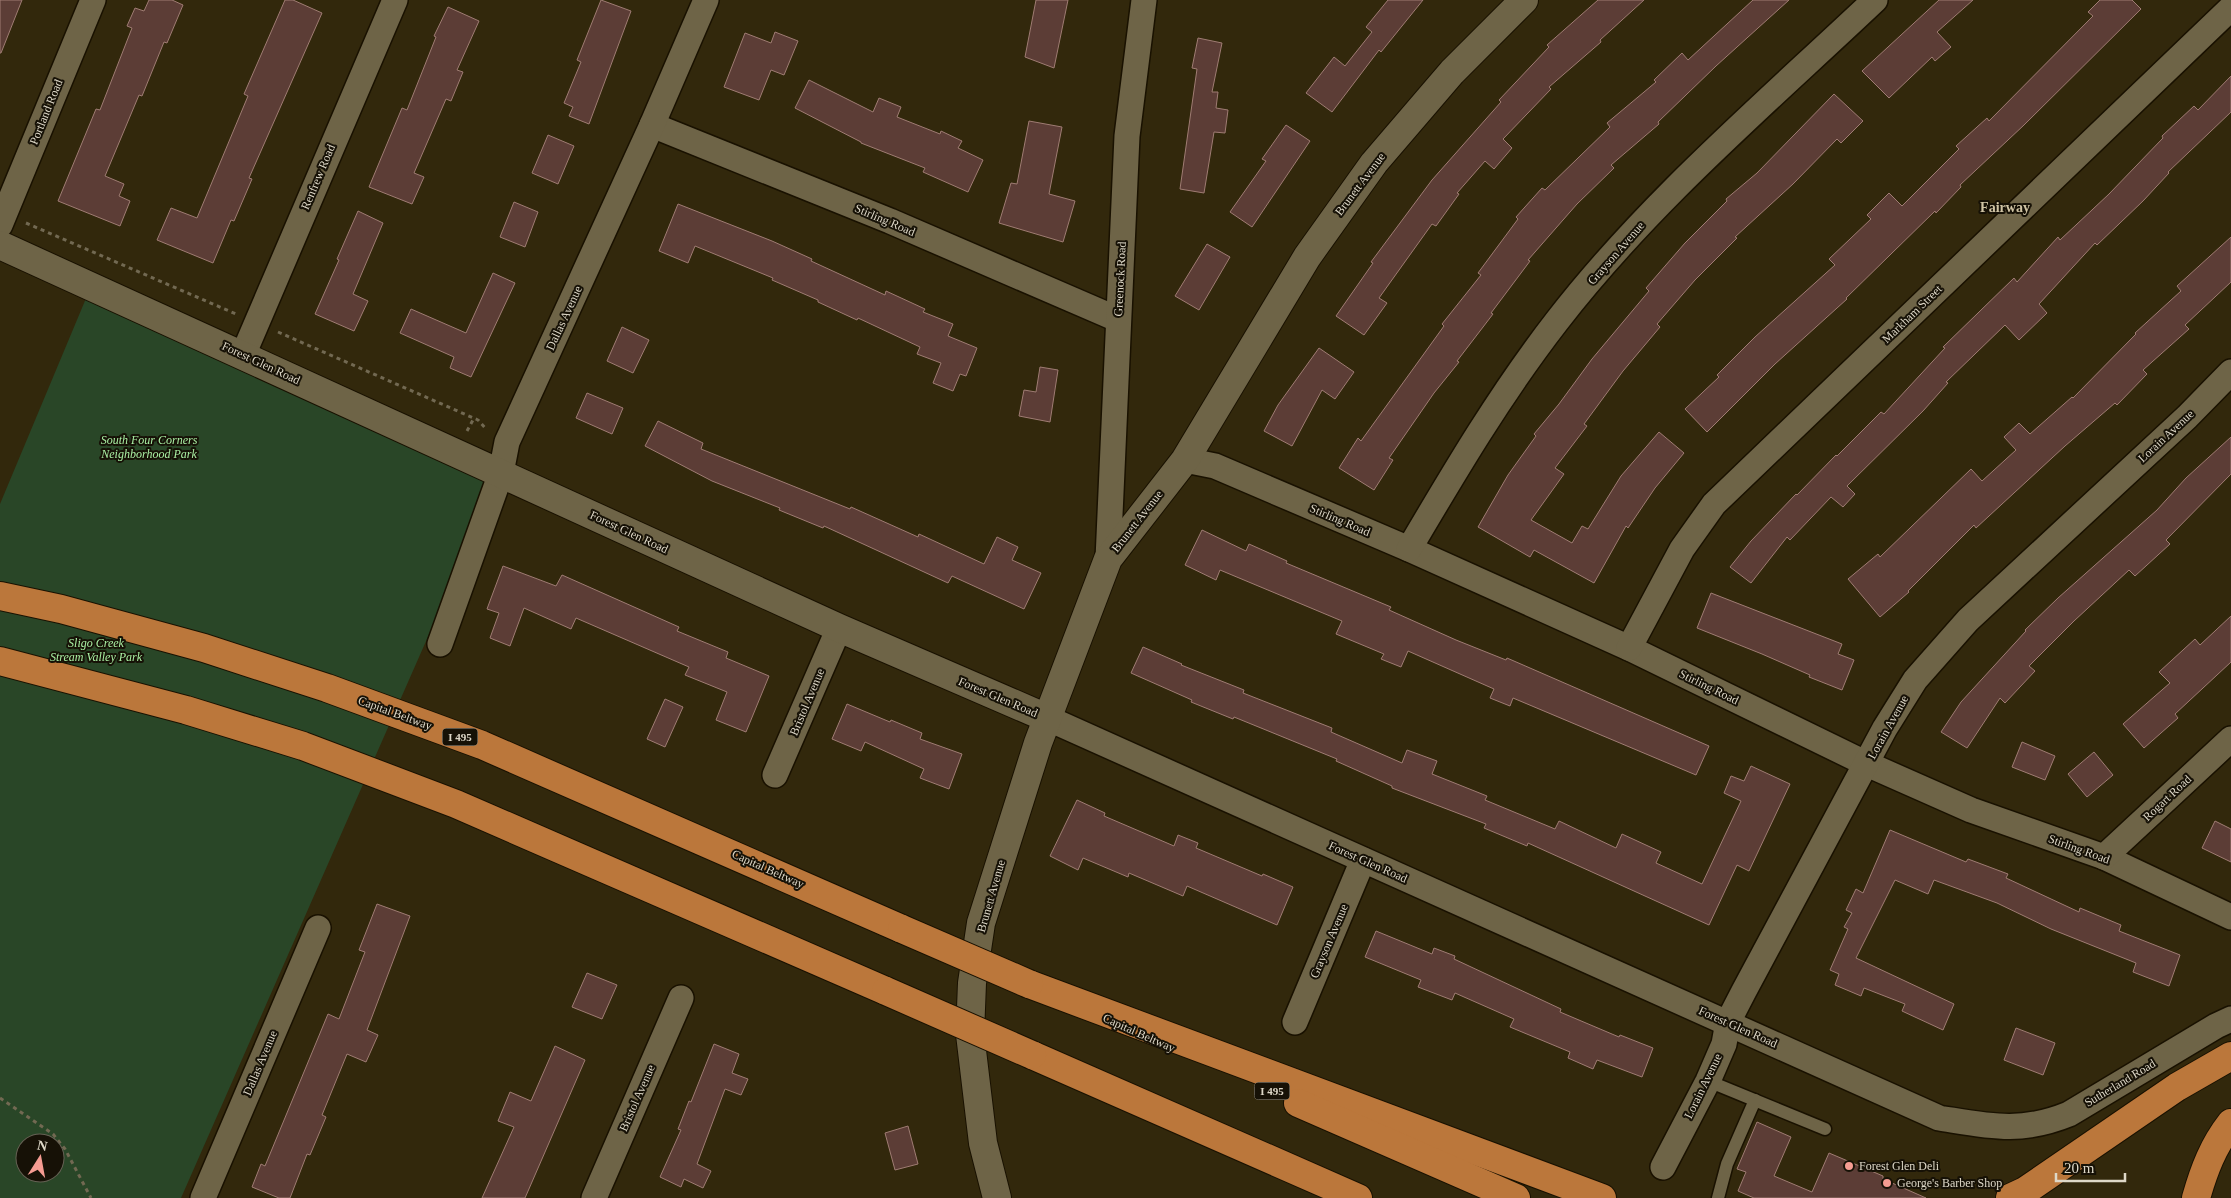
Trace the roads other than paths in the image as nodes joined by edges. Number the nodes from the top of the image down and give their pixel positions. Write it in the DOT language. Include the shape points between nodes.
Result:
graph roads {
  1 [pos="92,0"];
  2 [pos="395,0"];
  3 [pos="706,0"];
  4 [pos="1524,0"];
  5 [pos="1875,0"];
  6 [pos="1147,4"];
  7 [pos="2231,8"];
  8 [pos="652,125"];
  9 [pos="0,225"];
  10 [pos="0,245"];
  11 [pos="1117,318"];
  12 [pos="243,355"];
  13 [pos="2231,372"];
  14 [pos="1185,460"];
  15 [pos="500,473"];
  16 [pos="1409,549"];
  17 [pos="1108,559"];
  18 [pos="0,596"];
  19 [pos="839,628"];
  20 [pos="440,644"];
  21 [pos="1629,648"];
  22 [pos="0,661"];
  23 [pos="1047,718"];
  24 [pos="2231,739"];
  25 [pos="1867,764"];
  26 [pos="776,775"];
  27 [pos="2104,856"];
  28 [pos="1363,860"];
  29 [pos="2231,917"];
  30 [pos="318,928"];
  31 [pos="1028,984"];
  32 [pos="681,998"];
  33 [pos="2231,1019"];
  34 [pos="1295,1022"];
  35 [pos="1728,1022"];
  36 [pos="2231,1056"];
  37 [pos="1708,1081"];
  38 [pos="1755,1100"];
  39 [pos="2231,1123"];
  40 [pos="2004,1128"];
  41 [pos="1824,1129"];
  42 [pos="1663,1167"];
  43 [pos="203,1198"];
  44 [pos="594,1198"];
  45 [pos="997,1198"];
  46 [pos="1358,1198"];
  47 [pos="1516,1198"];
  48 [pos="1602,1198"];
  49 [pos="1718,1198"];
  50 [pos="2010,1198"];
  51 [pos="2196,1198"];
  1 -- 9 [label="street, Portland Road"];
  2 -- 12 [label="street, Renfrew Road"];
  3 -- 8 [label="street, Dallas Avenue"];
  4 -- 14 [label="street, Brunett Avenue" via="1452,72 1374,163 1307,257"];
  5 -- 16 [label="street, Grayson Avenue" via="1670,193 1557,321 1500,400"];
  6 -- 11 [label="street, Greenock Road" via="1127,136"];
  7 -- 21 [label="street, Markham Street" via="1714,504 1682,549"];
  8 -- 11 [label="street, Stirling Road" via="890,221"];
  8 -- 15 [label="street, Dallas Avenue" via="507,442"];
  10 -- 12 [label="street, Forest Glen Road"];
  11 -- 17 [label="street, Greenock Road"];
  12 -- 15 [label="street, Forest Glen Road"];
  13 -- 25 [label="street, Lorain Avenue" via="2187,417 1968,620 1915,680 1884,728"];
  14 -- 16 [label="street, Stirling Road" via="1215,466"];
  14 -- 17 [label="street, Brunett Avenue"];
  15 -- 19 [label="street, Forest Glen Road"];
  15 -- 20 [label="street, Dallas Avenue"];
  16 -- 21 [label="street, Stirling Road"];
  17 -- 23 [label="street, Brunett Avenue"];
  18 -- 31 [label="highway, Capital Beltway / I 495, bridge" via="204,648 364,701 482,745"];
  19 -- 23 [label="street, Forest Glen Road"];
  19 -- 26 [label="street, Bristol Avenue"];
  21 -- 25 [label="street, Stirling Road"];
  22 -- 46 [label="highway, bridge" via="186,710 303,746 456,804"];
  23 -- 28 [label="street, Forest Glen Road"];
  23 -- 45 [label="street, Brunett Avenue" via="981,923 972,983 971,1044 983,1143"];
  24 -- 27 [label="street, Rogart Road"];
  25 -- 27 [label="street, Stirling Road" via="1971,810"];
  25 -- 35 [label="street, Lorain Avenue"];
  27 -- 29 [label="street, Stirling Road"];
  28 -- 34 [label="street, Grayson Avenue"];
  28 -- 35 [label="street, Forest Glen Road"];
  30 -- 43 [label="street, Dallas Avenue"];
  31 -- 47 [label="highway, Capital Beltway / I 495"];
  31 -- 48 [label="highway"];
  32 -- 44 [label="street, Bristol Avenue"];
  33 -- 40 [label="street, Sutherland Road" via="2069,1114 2047,1123"];
  35 -- 37 [label="street, Lorain Avenue" via="1724,1044"];
  35 -- 40 [label="street, Forest Glen Road" via="1939,1118"];
  36 -- 50 [label="highway" via="2177,1087"];
  37 -- 38 [label="lane"];
  37 -- 42 [label="street, Lorain Avenue"];
  38 -- 41 [label="lane"];
  38 -- 49 [label="lane" via="1727,1164"];
  39 -- 51 [label="highway" via="2220,1137 2204,1170"];
}
